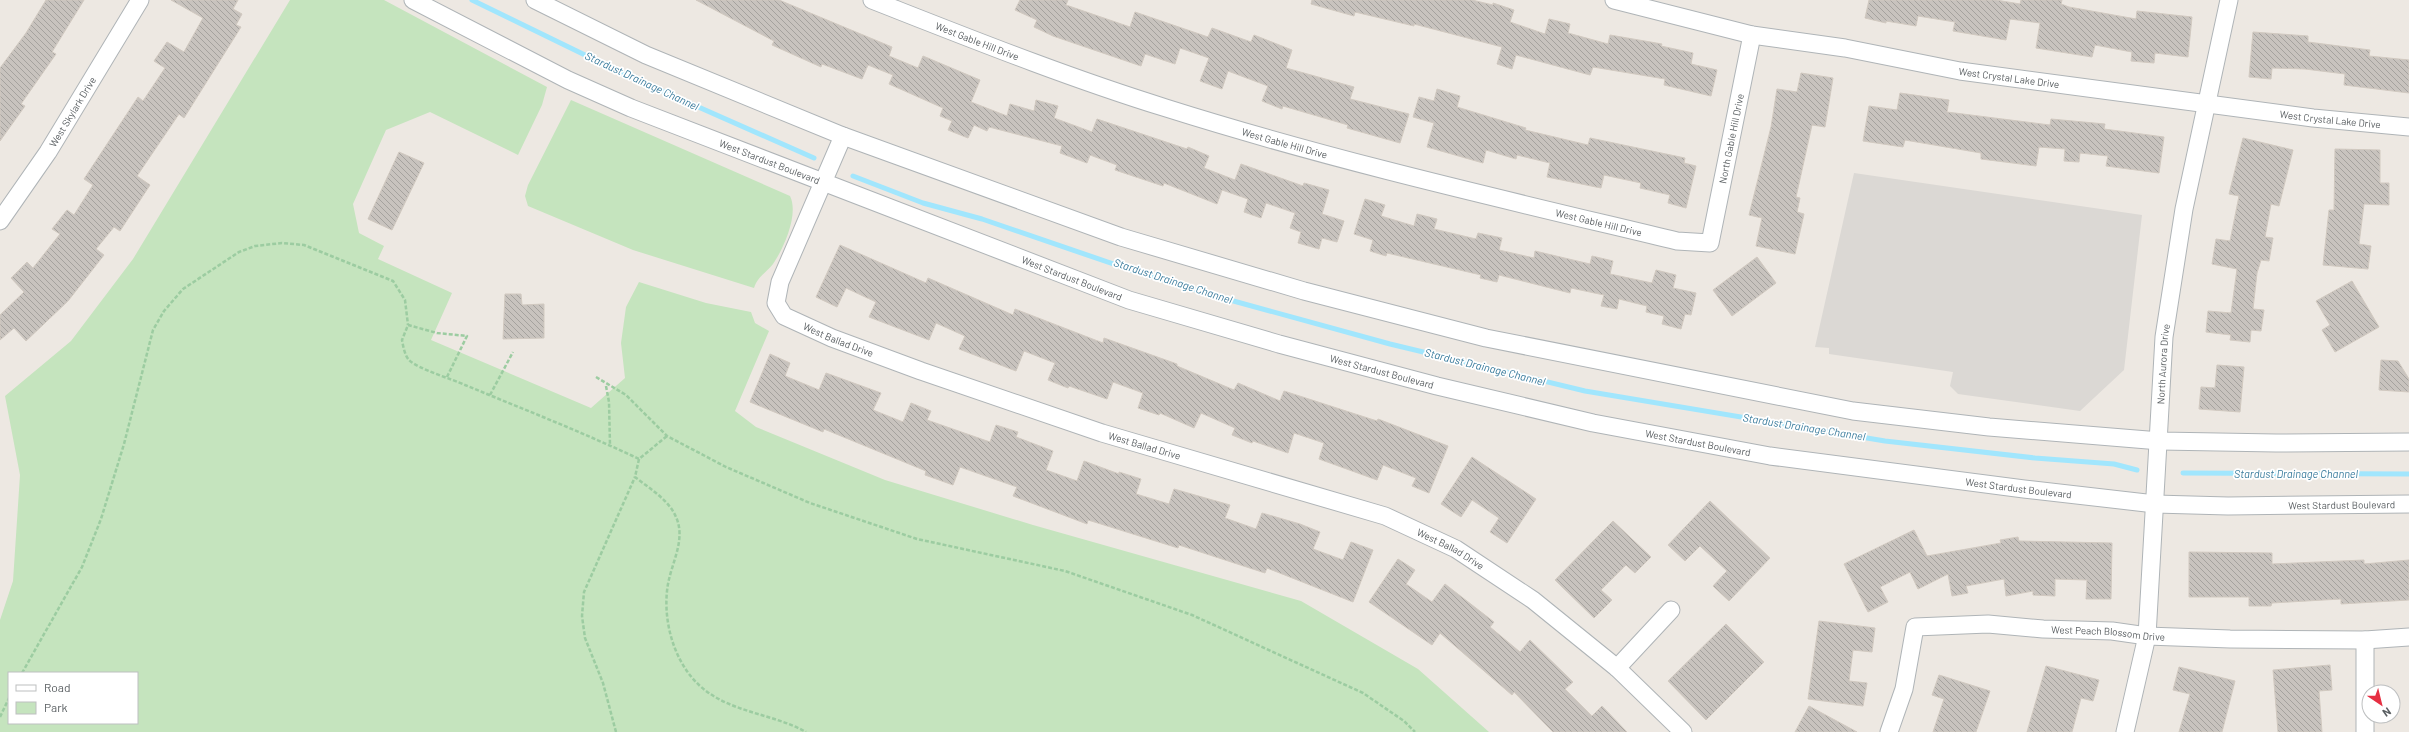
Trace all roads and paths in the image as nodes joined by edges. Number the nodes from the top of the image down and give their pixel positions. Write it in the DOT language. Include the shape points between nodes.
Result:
graph roads {
  1 [pos="413,0"];
  2 [pos="535,0"];
  3 [pos="872,0"];
  4 [pos="1614,0"];
  5 [pos="2229,0"];
  6 [pos="136,1"];
  7 [pos="1752,35"];
  8 [pos="2206,103"];
  9 [pos="2409,127"];
  10 [pos="843,136"];
  11 [pos="823,182"];
  12 [pos="0,221"];
  13 [pos="1710,243"];
  14 [pos="408,325"];
  15 [pos="513,352"];
  16 [pos="447,377"];
  17 [pos="596,378"];
  18 [pos="606,385"];
  19 [pos="490,395"];
  20 [pos="667,436"];
  21 [pos="2409,442"];
  22 [pos="610,445"];
  23 [pos="2159,448"];
  24 [pos="639,459"];
  25 [pos="635,477"];
  26 [pos="2156,504"];
  27 [pos="2409,504"];
  28 [pos="1671,610"];
  29 [pos="2147,636"];
  30 [pos="2409,637"];
  31 [pos="2364,640"];
  32 [pos="1617,668"];
  33 [pos="23,672"];
  34 [pos="8,700"];
  35 [pos="0,717"];
  36 [pos="616,732"];
  37 [pos="806,732"];
  38 [pos="1415,732"];
  39 [pos="1683,732"];
  40 [pos="1889,732"];
  41 [pos="2125,732"];
  42 [pos="2365,732"];
  1 -- 11 [label="street, West Stardust Boulevard" via="596,93"];
  2 -- 10 [label="street" via="646,55"];
  3 -- 13 [label="street, West Gable Hill Drive" via="998,50 1164,108 1280,142 1678,241"];
  4 -- 7 [label="street, West Crystal Lake Drive"];
  5 -- 8 [label="street, North Aurora Drive"];
  6 -- 12 [label="street, West Skylark Drive" via="48,152"];
  7 -- 8 [label="street, West Crystal Lake Drive" via="1845,48 1960,71"];
  7 -- 13 [label="street, North Gable Hill Drive"];
  8 -- 9 [label="street, West Crystal Lake Drive" via="2313,118"];
  8 -- 23 [label="street, North Aurora Drive" via="2184,209 2164,337"];
  10 -- 11 [label="street, West Ballad Drive"];
  10 -- 23 [label="street" via="1122,237 1304,291 1486,338 1853,411"];
  11 -- 26 [label="street, West Stardust Boulevard" via="1129,300 1279,344 1445,388 1593,423 1770,456"];
  11 -- 32 [label="street, West Ballad Drive" via="780,282 776,303 784,316 832,338 921,371 1102,433 1385,516 1456,549 1533,600"];
  14 -- 16 [label="path" via="402,340 408,359"];
  14 -- 16 [label="path" via="437,333 467,336"];
  14 -- 33 [label="path" via="405,300 393,281 304,245 282,243 255,246 239,252 183,289 164,311 153,330 124,444 101,519 82,567"];
  15 -- 19 [label="path"];
  16 -- 19 [label="path"];
  17 -- 18 [label="path"];
  18 -- 20 [label="path" via="626,395"];
  18 -- 22 [label="path"];
  19 -- 22 [label="path"];
  20 -- 24 [label="path"];
  20 -- 38 [label="path" via="726,467 810,503 916,539 1065,571 1192,615 1363,693 1404,721"];
  21 -- 23 [label="street" via="2283,443"];
  22 -- 24 [label="path"];
  23 -- 26 [label="street, North Aurora Drive"];
  24 -- 25 [label="path"];
  25 -- 36 [label="path" via="584,592 582,616 586,638"];
  25 -- 37 [label="path" via="669,505 678,524 678,546 668,584 667,624 690,674 709,693 730,705"];
  26 -- 27 [label="street, West Stardust Boulevard"];
  26 -- 29 [label="street, North Aurora Drive"];
  28 -- 32 [label="street"];
  29 -- 31 [label="street, West Peach Blossom Drive"];
  29 -- 40 [label="street, West Peach Blossom Drive" via="2112,631 1988,624 1915,627 1904,689"];
  29 -- 41 [label="street, North Aurora Drive"];
  30 -- 31 [label="street, West Peach Blossom Drive"];
  31 -- 42 [label="street"];
  32 -- 39 [label="street, West Ballad Drive"];
  34 -- 35 [label="path"];
}
